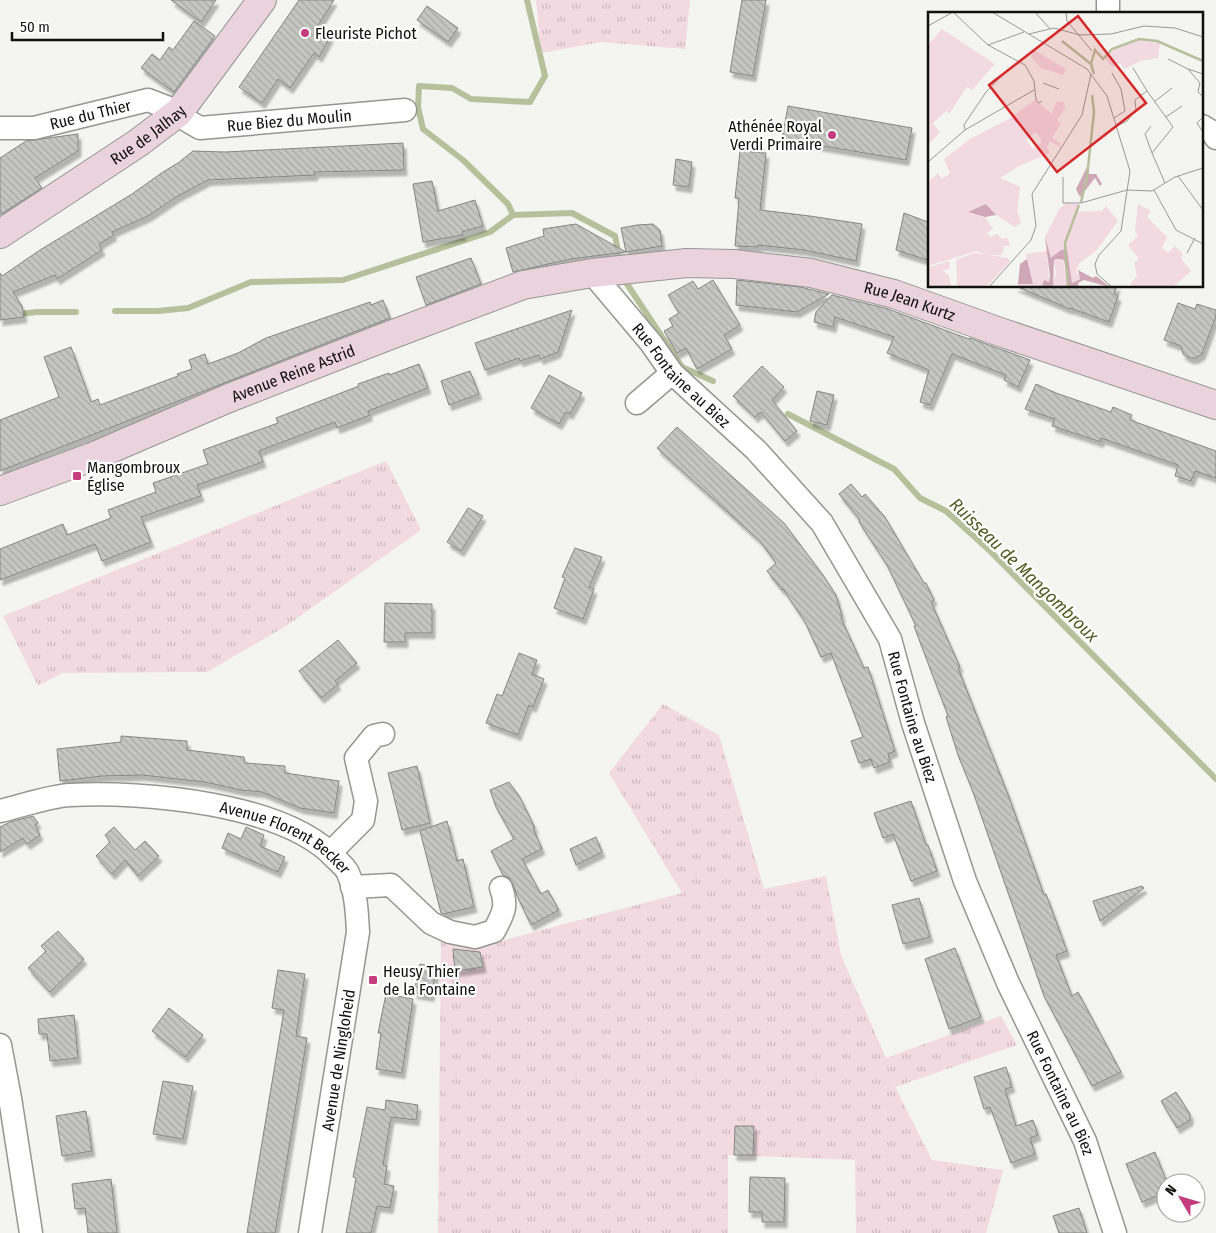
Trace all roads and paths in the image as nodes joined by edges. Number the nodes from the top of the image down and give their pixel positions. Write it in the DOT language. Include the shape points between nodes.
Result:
graph roads {
  1 [pos="262,0"];
  2 [pos="405,110"];
  3 [pos="179,112"];
  4 [pos="1204,127"];
  5 [pos="0,128"];
  6 [pos="1216,138"];
  7 [pos="0,234"];
  8 [pos="592,273"];
  9 [pos="672,373"];
  10 [pos="637,403"];
  11 [pos="1216,405"];
  12 [pos="0,491"];
  13 [pos="384,734"];
  14 [pos="0,811"];
  15 [pos="330,852"];
  16 [pos="352,886"];
  17 [pos="501,888"];
  18 [pos="0,1045"];
  19 [pos="30,1233"];
  20 [pos="310,1233"];
  21 [pos="1115,1233"];
  1 -- 3 [label="main road, Rue de Jalhay"];
  2 -- 3 [label="street, Rue Biez du Moulin" via="200,128"];
  3 -- 5 [label="street, Rue du Thier" via="148,100 34,128"];
  3 -- 7 [label="main road, Rue de Jalhay" via="138,143"];
  4 -- 6 [label="street"];
  8 -- 9 [label="street, Rue Fontaine au Biez" via="652,343"];
  8 -- 11 [label="main road, Rue Jean Kurtz" via="687,263 734,264 811,274 894,294"];
  8 -- 12 [label="main road, Avenue Reine Astrid" via="523,285 229,398 92,457"];
  9 -- 10 [label="street"];
  9 -- 21 [label="street, Rue Fontaine au Biez" via="756,450 822,523 890,639 913,723 965,881 1008,983 1085,1142"];
  13 -- 15 [label="street" via="374,736 356,758 366,801 363,820"];
  14 -- 15 [label="street, Avenue Florent Becker" via="68,795 151,795 231,808 274,820 313,839"];
  15 -- 16 [label="street, Avenue Florent Becker" via="348,872"];
  16 -- 17 [label="street, Avenue Florent Becker" via="391,885 431,924 475,937 494,931 505,911"];
  16 -- 20 [label="street, Avenue de Ningloheid" via="358,932"];
  18 -- 19 [label="street"];
}
